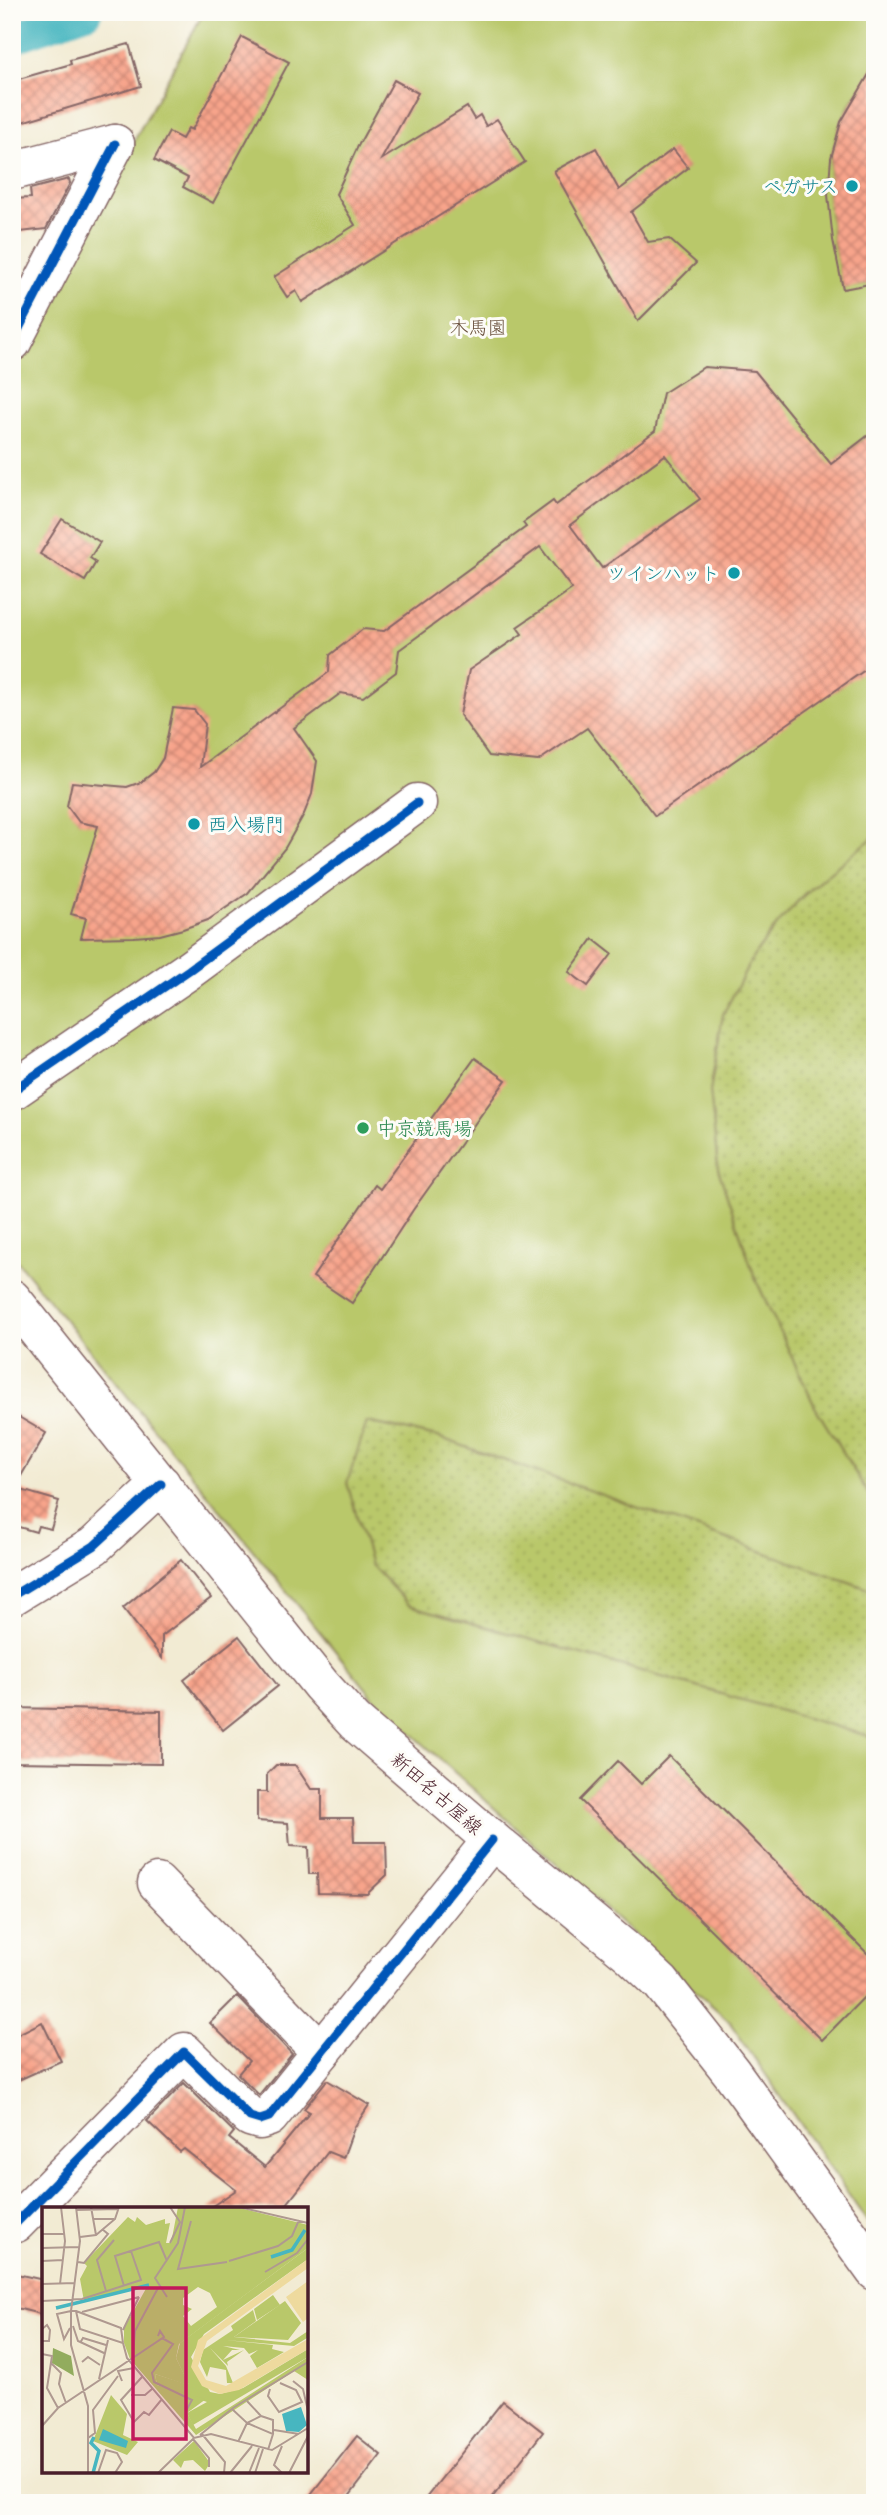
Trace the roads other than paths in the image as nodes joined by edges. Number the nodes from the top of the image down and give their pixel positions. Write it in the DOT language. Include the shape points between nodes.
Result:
graph roads {
  1 [pos="12,171"];
  2 [pos="12,342"];
  3 [pos="417,803"];
  4 [pos="12,1091"];
  5 [pos="18,1318"];
  6 [pos="160,1484"];
  7 [pos="12,1596"];
  8 [pos="492,1840"];
  9 [pos="156,1883"];
  10 [pos="321,2052"];
  11 [pos="12,2218"];
  12 [pos="875,2271"];
  1 -- 2 [label="street" via="115,144"];
  3 -- 4 [label="street" via="189,970"];
  5 -- 6 [label="street, 新田名古屋線"];
  6 -- 7 [label="street" via="94,1546"];
  6 -- 8 [label="street, 新田名古屋線" via="355,1722"];
  8 -- 10 [label="street"];
  8 -- 12 [label="street, 新田名古屋線" via="661,1983"];
  9 -- 10 [label="street"];
  10 -- 11 [label="street" via="270,2117 260,2119 250,2117 184,2052 16,2224"];
}
